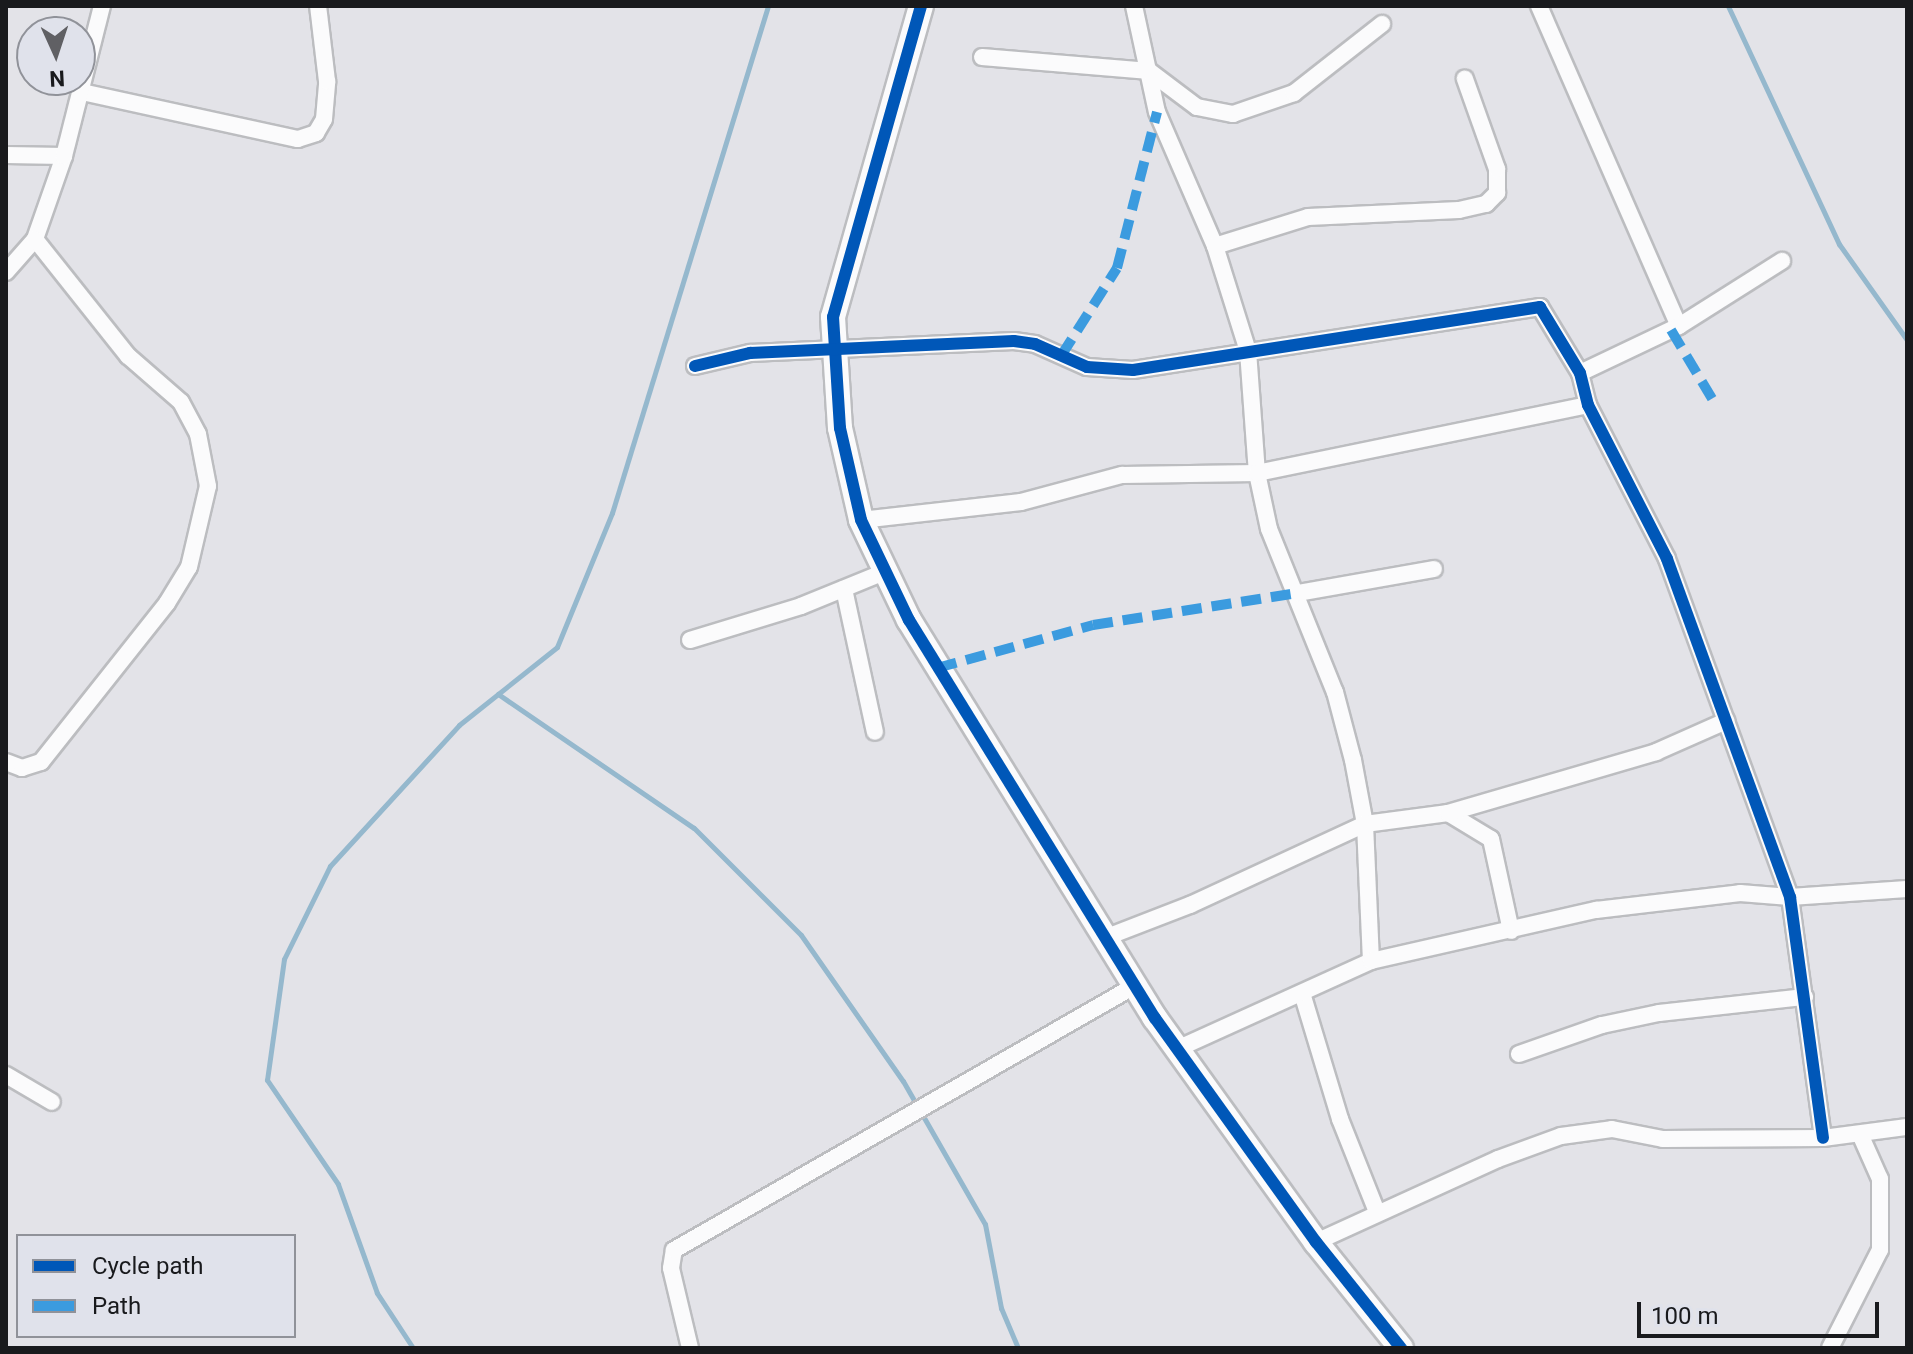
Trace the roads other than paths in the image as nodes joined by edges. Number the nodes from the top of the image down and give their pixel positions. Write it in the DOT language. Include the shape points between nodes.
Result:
graph roads {
  1 [pos="102,6"];
  2 [pos="318,6"];
  3 [pos="921,6"];
  4 [pos="1134,6"];
  5 [pos="1539,6"];
  6 [pos="1382,24"];
  7 [pos="96,32"];
  8 [pos="982,57"];
  9 [pos="1149,71"];
  10 [pos="1465,79"];
  11 [pos="96,95"];
  12 [pos="81,96"];
  13 [pos="6,155"];
  14 [pos="64,156"];
  15 [pos="35,239"];
  16 [pos="1215,246"];
  17 [pos="1782,261"];
  18 [pos="6,272"];
  19 [pos="1679,326"];
  20 [pos="834,348"];
  21 [pos="1248,351"];
  22 [pos="695,366"];
  23 [pos="1580,373"];
  24 [pos="1588,405"];
  25 [pos="1257,473"];
  26 [pos="861,520"];
  27 [pos="1434,569"];
  28 [pos="882,573"];
  29 [pos="844,589"];
  30 [pos="1298,593"];
  31 [pos="690,640"];
  32 [pos="1726,721"];
  33 [pos="875,732"];
  34 [pos="6,762"];
  35 [pos="1448,813"];
  36 [pos="1365,824"];
  37 [pos="1907,889"];
  38 [pos="1790,897"];
  39 [pos="1511,931"];
  40 [pos="1107,937"];
  41 [pos="1371,961"];
  42 [pos="1136,985"];
  43 [pos="1302,993"];
  44 [pos="1805,997"];
  45 [pos="1177,1049"];
  46 [pos="1519,1054"];
  47 [pos="6,1075"];
  48 [pos="52,1102"];
  49 [pos="1907,1127"];
  50 [pos="1860,1134"];
  51 [pos="1823,1138"];
  52 [pos="1377,1212"];
  53 [pos="1316,1242"];
  54 [pos="690,1348"];
  55 [pos="1401,1348"];
  56 [pos="1830,1348"];
  1 -- 7 [label="street"];
  2 -- 11 [label="street" via="327,81 324,119 316,133 298,139"];
  3 -- 20 [label="street" via="833,317"];
  4 -- 9 [label="street"];
  5 -- 19 [label="street"];
  6 -- 9 [label="street" via="1314,80 1248,111 1217,114 1197,107"];
  8 -- 9 [label="street"];
  9 -- 16 [label="street" via="1157,112"];
  10 -- 16 [label="street" via="1497,169 1497,193 1486,204 1459,210 1308,217"];
  12 -- 14 [label="street"];
  13 -- 14 [label="street"];
  14 -- 15 [label="street"];
  15 -- 18 [label="street"];
  15 -- 34 [label="street" via="128,356 181,402 198,434 208,486 189,567 167,603 41,762 22,768"];
  16 -- 21 [label="street"];
  17 -- 19 [label="street"];
  19 -- 23 [label="street"];
  20 -- 21 [label="street" via="1014,341 1035,344 1087,367 1122,370 1182,365"];
  20 -- 22 [label="street" via="750,353"];
  20 -- 26 [label="street" via="840,428"];
  21 -- 23 [label="street" via="1528,306 1540,307 1549,316"];
  21 -- 25 [label="street"];
  23 -- 24 [label="street"];
  24 -- 25 [label="street"];
  24 -- 32 [label="street" via="1667,559"];
  25 -- 26 [label="street" via="1122,475 1021,502"];
  25 -- 30 [label="street" via="1269,529"];
  26 -- 28 [label="street"];
  27 -- 30 [label="street"];
  28 -- 29 [label="street"];
  28 -- 40 [label="street"];
  29 -- 31 [label="street"];
  29 -- 33 [label="street"];
  30 -- 36 [label="street" via="1335,692"];
  32 -- 35 [label="street" via="1656,752"];
  32 -- 38 [label="street"];
  35 -- 36 [label="street"];
  35 -- 39 [label="street" via="1491,839"];
  36 -- 40 [label="street"];
  36 -- 41 [label="street"];
  37 -- 38 [label="street"];
  38 -- 39 [label="street" via="1740,893 1612,907"];
  38 -- 44 [label="street"];
  39 -- 41 [label="street"];
  40 -- 42 [label="street"];
  41 -- 43 [label="street"];
  42 -- 45 [label="street"];
  42 -- 54 [label="street" via="674,1250 671,1268"];
  43 -- 45 [label="street"];
  43 -- 52 [label="street" via="1340,1119"];
  44 -- 46 [label="street" via="1659,1013 1602,1025"];
  44 -- 51 [label="street"];
  45 -- 53 [label="street"];
  47 -- 48 [label="street"];
  49 -- 50 [label="street"];
  50 -- 51 [label="street"];
  50 -- 56 [label="street" via="1880,1179 1880,1250"];
  51 -- 52 [label="street" via="1663,1139 1612,1129 1585,1132 1539,1142"];
  52 -- 53 [label="street"];
  53 -- 55 [label="street"];
}
